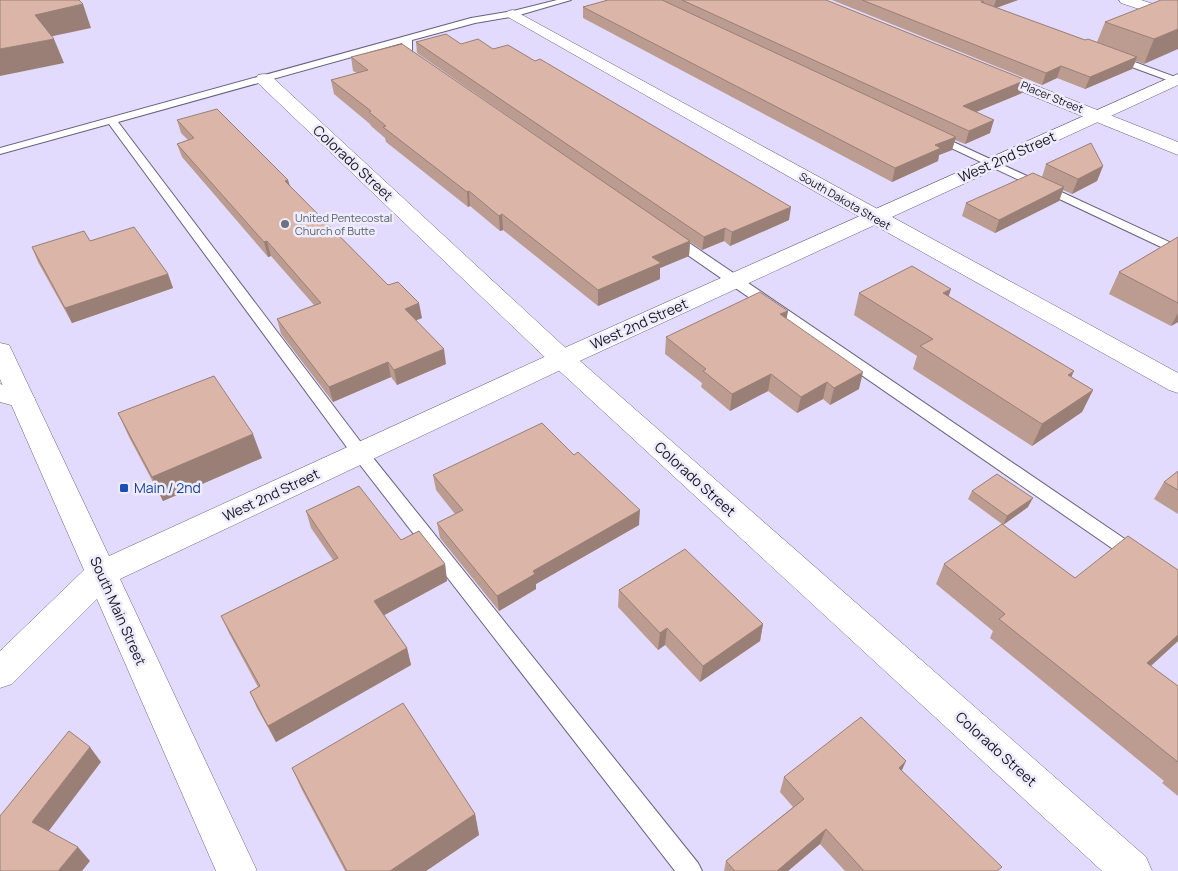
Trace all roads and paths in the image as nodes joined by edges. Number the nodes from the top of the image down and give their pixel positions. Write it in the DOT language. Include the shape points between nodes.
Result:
graph roads {
  1 [pos="567,0"];
  2 [pos="1126,0"];
  3 [pos="513,14"];
  4 [pos="1178,17"];
  5 [pos="407,40"];
  6 [pos="1103,53"];
  7 [pos="979,68"];
  8 [pos="430,70"];
  9 [pos="264,79"];
  10 [pos="1177,80"];
  11 [pos="1097,116"];
  12 [pos="112,121"];
  13 [pos="921,130"];
  14 [pos="1178,149"];
  15 [pos="0,151"];
  16 [pos="992,164"];
  17 [pos="874,217"];
  18 [pos="660,230"];
  19 [pos="1178,252"];
  20 [pos="734,281"];
  21 [pos="0,351"];
  22 [pos="562,359"];
  23 [pos="1178,384"];
  24 [pos="11,396"];
  25 [pos="360,453"];
  26 [pos="1145,562"];
  27 [pos="102,574"];
  28 [pos="0,673"];
  29 [pos="237,871"];
  30 [pos="690,871"];
  31 [pos="1132,871"];
  1 -- 3 [label="lane"];
  2 -- 4 [label="street"];
  3 -- 5 [label="lane" via="474,20"];
  3 -- 17 [label="street, South Dakota Street"];
  5 -- 8 [label="lane" via="408,53"];
  5 -- 9 [label="lane"];
  6 -- 10 [label="lane"];
  7 -- 11 [label="street, Placer Street"];
  9 -- 12 [label="lane"];
  9 -- 22 [label="street, Colorado Street"];
  10 -- 11 [label="street, West 2nd Street"];
  11 -- 14 [label="street, Placer Street"];
  11 -- 16 [label="street, West 2nd Street"];
  12 -- 15 [label="lane"];
  12 -- 25 [label="lane"];
  13 -- 16 [label="lane"];
  16 -- 17 [label="street, West 2nd Street"];
  16 -- 19 [label="lane"];
  17 -- 20 [label="street, West 2nd Street"];
  17 -- 23 [label="street, South Dakota Street"];
  18 -- 20 [label="lane"];
  20 -- 22 [label="street, West 2nd Street"];
  20 -- 26 [label="lane"];
  21 -- 24 [label="street, South Main Street"];
  22 -- 25 [label="street, West 2nd Street"];
  22 -- 31 [label="street, Colorado Street"];
  24 -- 27 [label="street, South Main Street"];
  25 -- 27 [label="street, West 2nd Street"];
  25 -- 30 [label="lane"];
  27 -- 28 [label="street, West 2nd Street"];
  27 -- 29 [label="street, South Main Street"];
}
